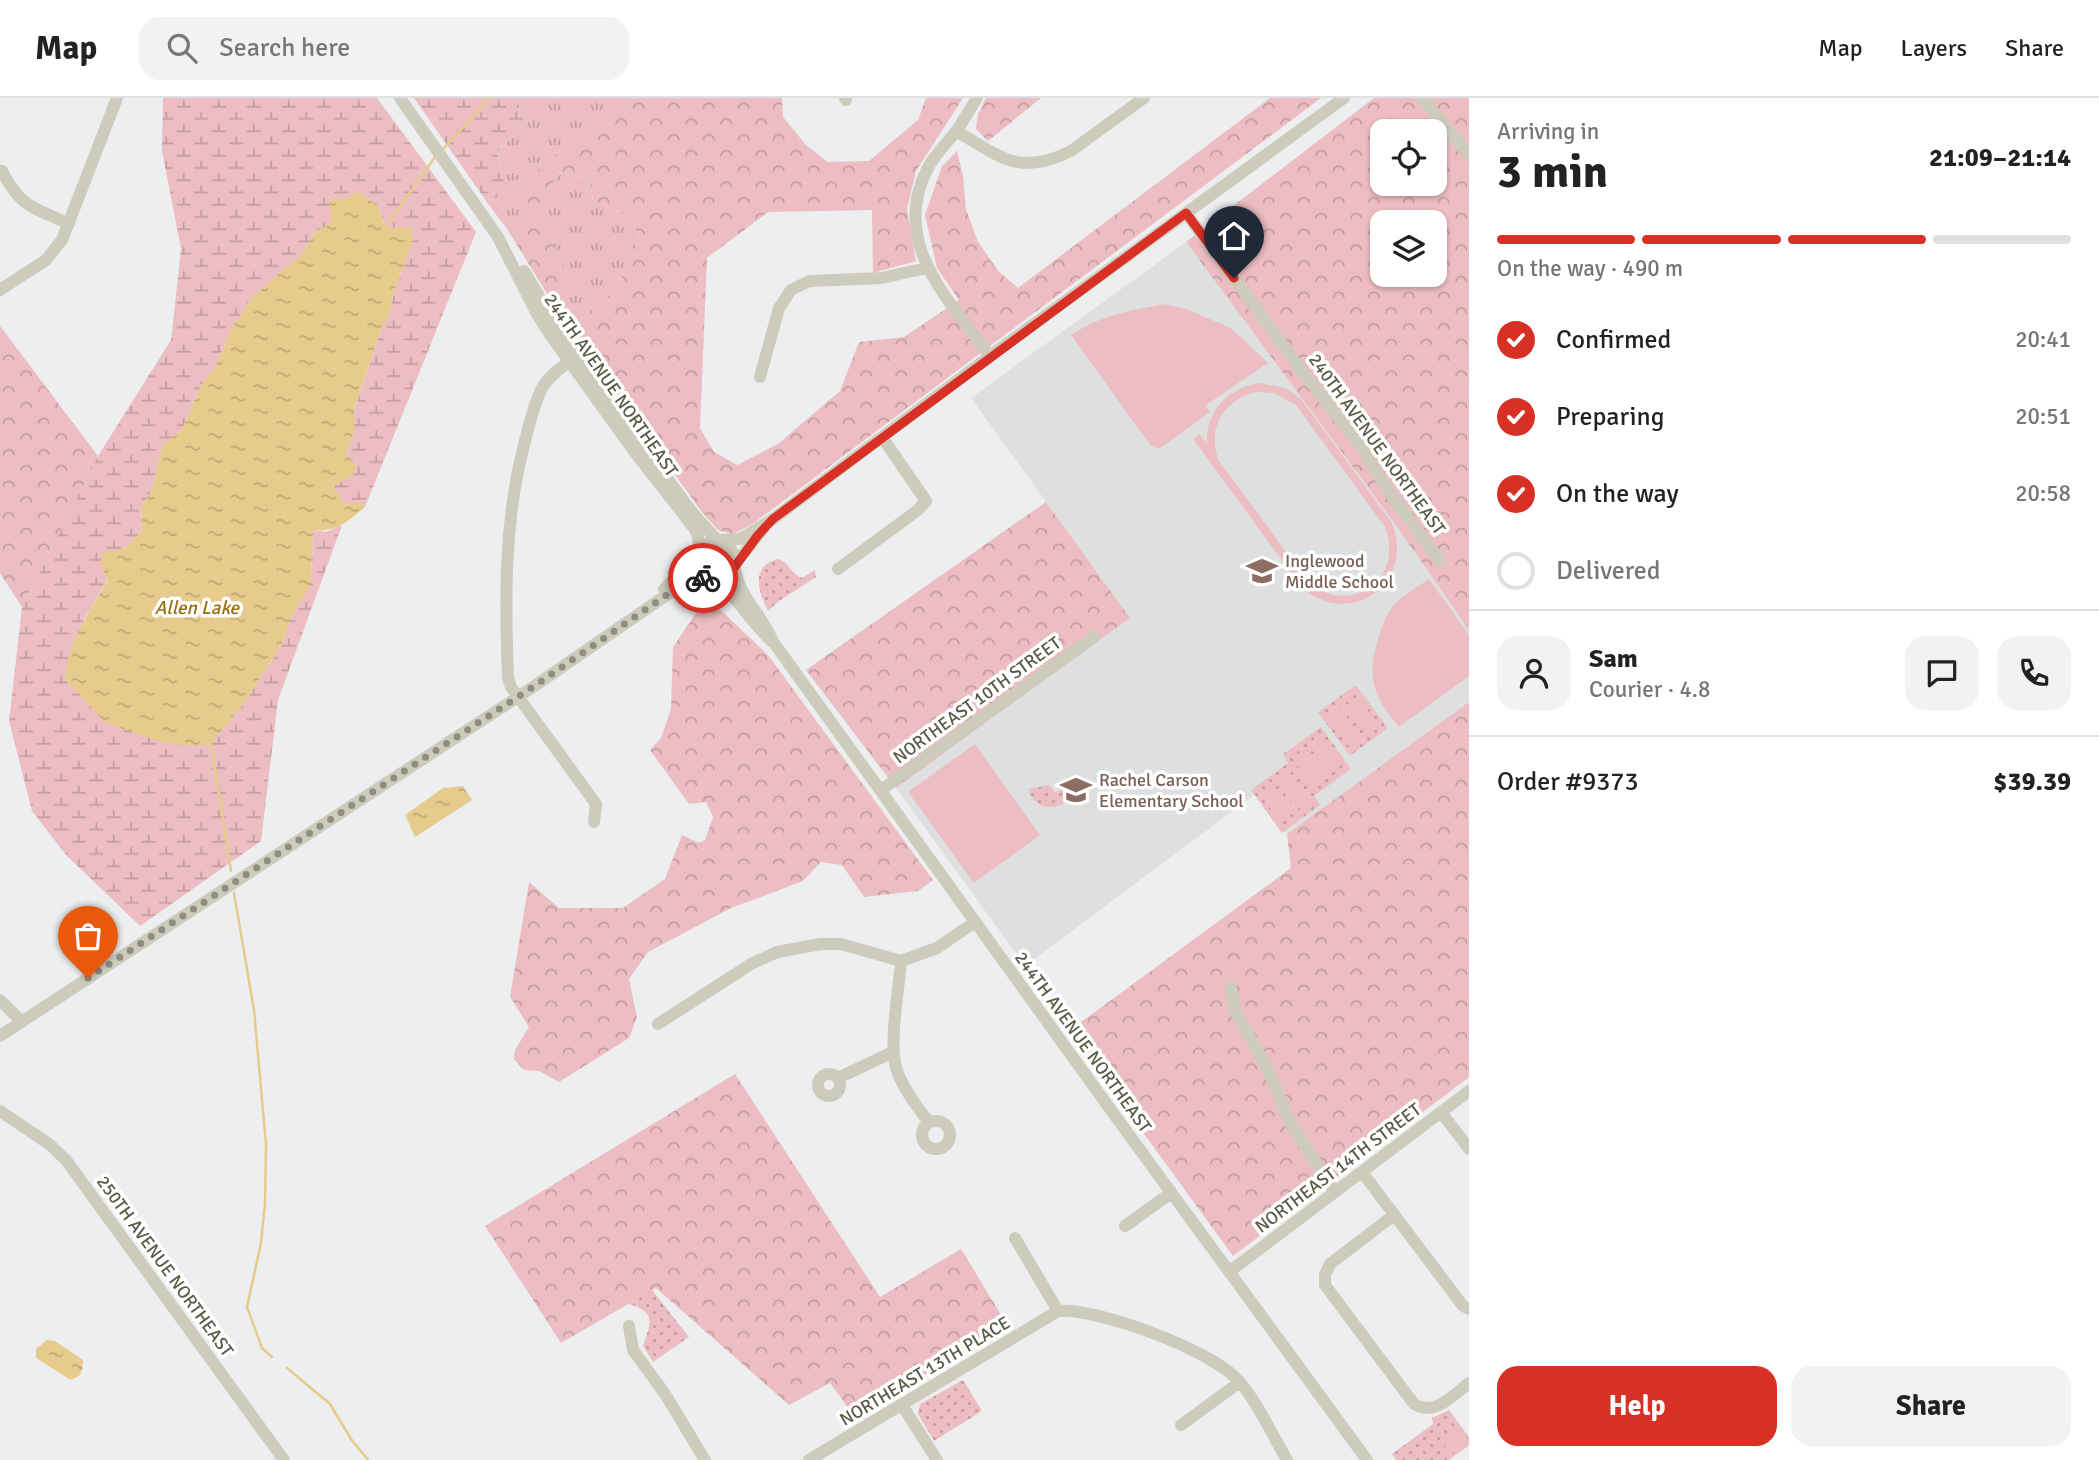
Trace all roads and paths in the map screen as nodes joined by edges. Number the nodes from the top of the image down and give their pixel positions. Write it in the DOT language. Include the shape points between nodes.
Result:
graph roads {
  1 [pos="117,98"];
  2 [pos="400,98"];
  3 [pos="977,98"];
  4 [pos="1143,98"];
  5 [pos="1344,98"];
  6 [pos="1422,98"];
  7 [pos="956,131"];
  8 [pos="1469,155"];
  9 [pos="0,171"];
  10 [pos="1186,213"];
  11 [pos="69,224"];
  12 [pos="926,268"];
  13 [pos="0,290"];
  14 [pos="990,356"];
  15 [pos="574,358"];
  16 [pos="760,377"];
  17 [pos="882,438"];
  18 [pos="773,519"];
  19 [pos="719,540"];
  20 [pos="698,553"];
  21 [pos="1440,561"];
  22 [pos="736,565"];
  23 [pos="838,569"];
  24 [pos="711,579"];
  25 [pos="642,612"];
  26 [pos="1094,637"];
  27 [pos="774,643"];
  28 [pos="518,696"];
  29 [pos="881,790"];
  30 [pos="594,822"];
  31 [pos="975,922"];
  32 [pos="901,961"];
  33 [pos="1231,987"];
  34 [pos="0,1000"];
  35 [pos="22,1022"];
  36 [pos="658,1024"];
  37 [pos="0,1036"];
  38 [pos="893,1052"];
  39 [pos="838,1078"];
  40 [pos="1469,1091"];
  41 [pos="0,1111"];
  42 [pos="1441,1112"];
  43 [pos="929,1122"];
  44 [pos="1469,1149"];
  45 [pos="1362,1172"];
  46 [pos="1335,1192"];
  47 [pos="1171,1193"];
  48 [pos="1394,1215"];
  49 [pos="1125,1226"];
  50 [pos="1015,1238"];
  51 [pos="1229,1272"];
  52 [pos="1469,1309"];
  53 [pos="1058,1311"];
  54 [pos="629,1326"];
  55 [pos="1240,1382"];
  56 [pos="1469,1383"];
  57 [pos="902,1405"];
  58 [pos="1181,1425"];
  59 [pos="1283,1458"];
  60 [pos="285,1460"];
  61 [pos="705,1460"];
  62 [pos="809,1460"];
  63 [pos="937,1460"];
  64 [pos="1367,1460"];
  1 -- 11 [label="street"];
  2 -- 15 [label="street, 244TH AVENUE NORTHEAST" via="494,231"];
  3 -- 7 [label="street"];
  4 -- 7 [label="street" via="1071,151 1034,164 1005,160"];
  5 -- 10 [label="street"];
  6 -- 8 [label="street"];
  7 -- 12 [label="street" via="930,165 919,195 917,238"];
  9 -- 11 [label="street" via="24,203"];
  10 -- 14 [label="street"];
  10 -- 21 [label="street, 240TH AVENUE NORTHEAST" via="1357,441"];
  11 -- 13 [label="street" via="46,260"];
  12 -- 14 [label="street"];
  12 -- 16 [label="street" via="882,278 799,284 779,308"];
  14 -- 17 [label="street"];
  15 -- 19 [label="street, 244TH AVENUE NORTHEAST" via="691,511"];
  15 -- 20 [label="street, 244TH AVENUE NORTHEAST" via="634,451 694,528"];
  15 -- 28 [label="street" via="543,386 516,477 505,615 508,678"];
  17 -- 18 [label="street"];
  17 -- 23 [label="street" via="926,502"];
  18 -- 19 [label="street" via="740,539"];
  18 -- 22 [label="street"];
  19 -- 20 [label="street" via="707,542"];
  19 -- 22 [label="street" via="735,551"];
  20 -- 24 [label="street" via="699,569"];
  20 -- 25 [label="street"];
  22 -- 24 [label="street" via="728,576"];
  22 -- 27 [label="street, 244TH AVENUE NORTHEAST" via="736,579"];
  24 -- 25 [label="street" via="684,583"];
  24 -- 27 [label="street, 244TH AVENUE NORTHEAST" via="729,592"];
  25 -- 28 [label="street"];
  26 -- 29 [label="street, NORTHEAST 10TH STREET"];
  27 -- 29 [label="street, 244TH AVENUE NORTHEAST"];
  28 -- 30 [label="street" via="596,804"];
  28 -- 35 [label="street"];
  29 -- 31 [label="street, 244TH AVENUE NORTHEAST"];
  31 -- 32 [label="street" via="937,948"];
  31 -- 47 [label="street, 244TH AVENUE NORTHEAST"];
  32 -- 36 [label="street" via="841,944 777,952"];
  32 -- 38 [label="street"];
  33 -- 46 [label="street" via="1235,1011 1266,1065 1291,1124"];
  34 -- 35 [label="street"];
  35 -- 37 [label="street"];
  38 -- 39 [label="street"];
  38 -- 43 [label="street" via="906,1092"];
  40 -- 42 [label="street, NORTHEAST 14TH STREET"];
  41 -- 60 [label="street, 250TH AVENUE NORTHEAST" via="66,1160"];
  42 -- 44 [label="street"];
  42 -- 45 [label="street, NORTHEAST 14TH STREET"];
  45 -- 46 [label="street, NORTHEAST 14TH STREET"];
  45 -- 48 [label="street"];
  46 -- 51 [label="street, NORTHEAST 14TH STREET"];
  47 -- 49 [label="street"];
  47 -- 51 [label="street, 244TH AVENUE NORTHEAST"];
  48 -- 52 [label="street"];
  48 -- 56 [label="street" via="1330,1264 1325,1285 1414,1404 1427,1409 1440,1405"];
  50 -- 53 [label="street"];
  51 -- 64 [label="street, 244TH AVENUE NORTHEAST"];
  53 -- 55 [label="street" via="1090,1313 1136,1328 1205,1356"];
  53 -- 57 [label="street, NORTHEAST 13TH PLACE"];
  54 -- 61 [label="street" via="633,1350"];
  55 -- 58 [label="street"];
  55 -- 59 [label="street"];
  57 -- 62 [label="street, NORTHEAST 13TH PLACE"];
  57 -- 63 [label="street"];
}
